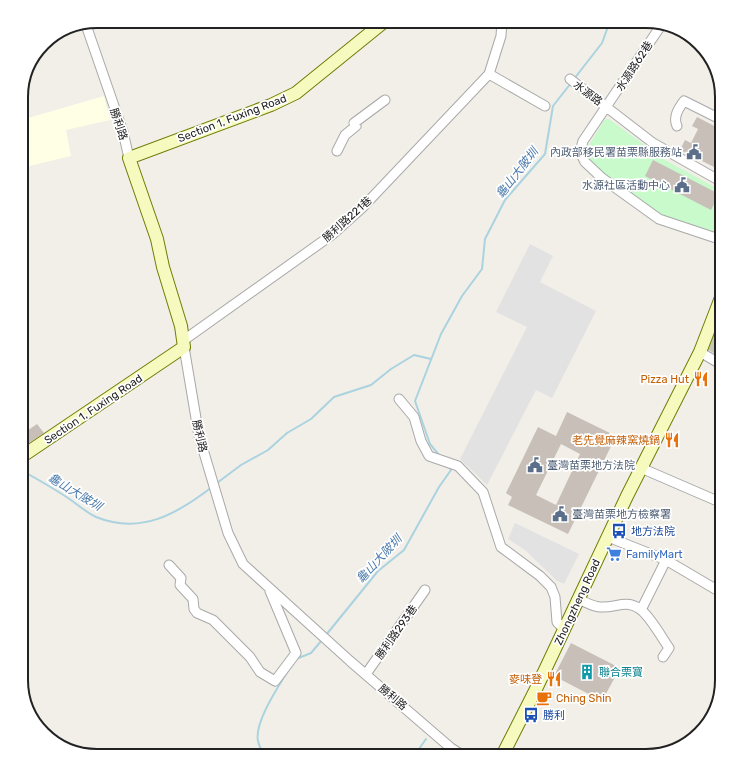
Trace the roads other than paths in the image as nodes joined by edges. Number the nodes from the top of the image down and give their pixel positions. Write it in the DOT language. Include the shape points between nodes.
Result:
graph roads {
  1 [pos="376,28"];
  2 [pos="502,28"];
  3 [pos="87,29"];
  4 [pos="659,29"];
  5 [pos="489,74"];
  6 [pos="573,82"];
  7 [pos="385,100"];
  8 [pos="545,106"];
  9 [pos="607,107"];
  10 [pos="715,116"];
  11 [pos="677,126"];
  12 [pos="337,151"];
  13 [pos="129,158"];
  14 [pos="715,178"];
  15 [pos="715,238"];
  16 [pos="715,313"];
  17 [pos="184,344"];
  18 [pos="700,352"];
  19 [pos="715,361"];
  20 [pos="399,399"];
  21 [pos="28,452"];
  22 [pos="641,468"];
  23 [pos="715,500"];
  24 [pos="608,536"];
  25 [pos="666,560"];
  26 [pos="169,566"];
  27 [pos="268,588"];
  28 [pos="425,590"];
  29 [pos="715,590"];
  30 [pos="578,599"];
  31 [pos="642,610"];
  32 [pos="564,629"];
  33 [pos="663,657"];
  34 [pos="366,674"];
  35 [pos="453,749"];
  36 [pos="505,749"];
  1 -- 13 [label="street, Section 1, Fuxing Road" via="296,93 271,105"];
  2 -- 5 [label="street"];
  3 -- 13 [label="street, 勝利路" via="123,132"];
  4 -- 9 [label="street, 水源路62巷"];
  5 -- 8 [label="street"];
  5 -- 17 [label="street, 勝利路221巷" via="362,208 332,234"];
  6 -- 9 [label="street, 水源路"];
  7 -- 12 [label="street" via="354,123 356,126 345,135"];
  9 -- 14 [label="street, 水源路" via="653,143"];
  9 -- 15 [label="street, 水源路62巷" via="583,141 580,152 585,162 602,178 659,219"];
  10 -- 11 [label="street" via="684,101 678,108 675,121"];
  13 -- 17 [label="street, 勝利路" via="157,239 182,326"];
  16 -- 18 [label="street, Zhongzheng Road"];
  17 -- 21 [label="street, Section 1, Fuxing Road"];
  17 -- 27 [label="street, 勝利路" via="199,436 228,533 242,564"];
  18 -- 19 [label="street"];
  18 -- 22 [label="street, Zhongzheng Road"];
  20 -- 32 [label="street" via="414,417 421,441 429,456 458,466 483,492 501,547 551,587 555,597 557,622"];
  22 -- 23 [label="street"];
  22 -- 24 [label="street, Zhongzheng Road"];
  24 -- 25 [label="street"];
  24 -- 30 [label="street, Zhongzheng Road"];
  25 -- 29 [label="street"];
  25 -- 31 [label="street"];
  26 -- 27 [label="street" via="181,578 180,585 193,598 194,609 213,620 250,657 260,672 275,682 296,653"];
  27 -- 34 [label="street, 勝利路"];
  28 -- 34 [label="street, 勝利路293巷"];
  30 -- 31 [label="street" via="602,608 620,603 634,605"];
  30 -- 32 [label="street, Zhongzheng Road"];
  31 -- 33 [label="street" via="669,648"];
  32 -- 36 [label="street, Zhongzheng Road"];
  34 -- 35 [label="street, 勝利路"];
}
